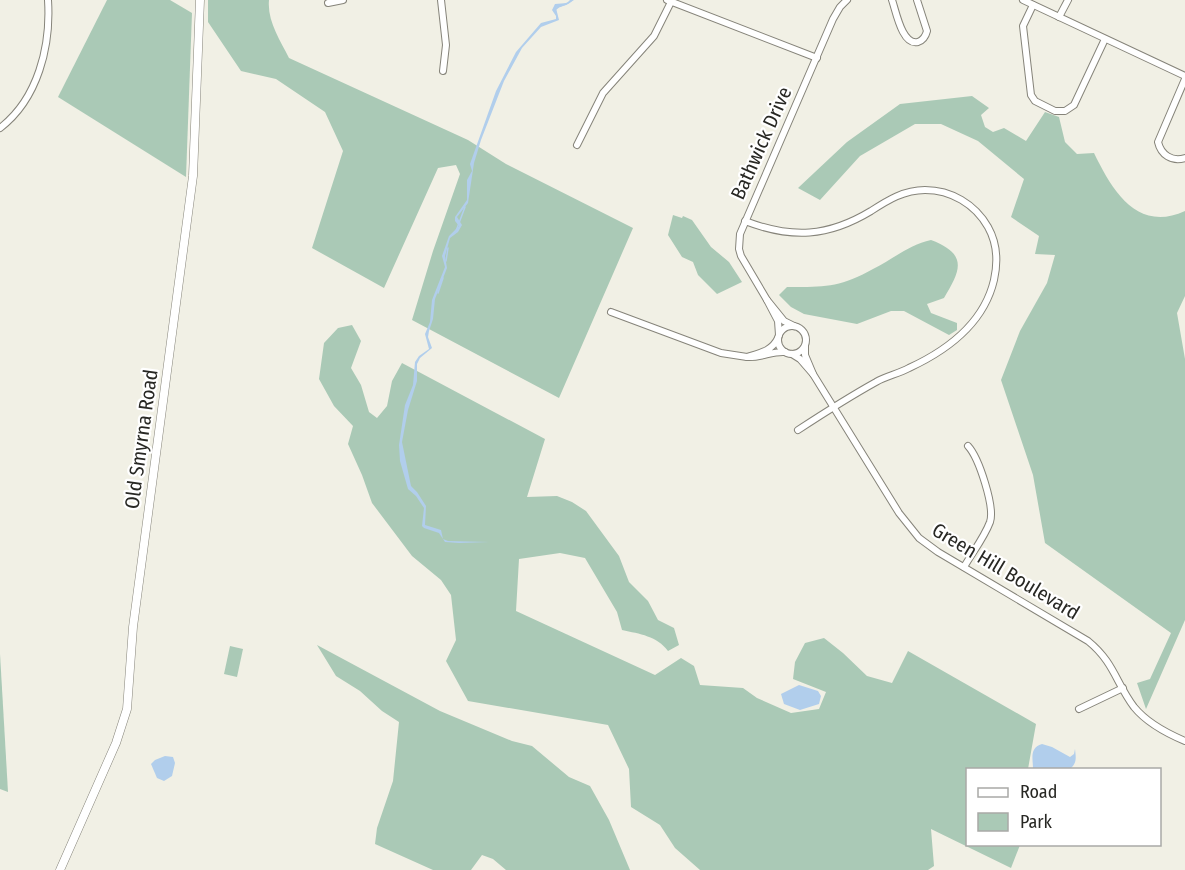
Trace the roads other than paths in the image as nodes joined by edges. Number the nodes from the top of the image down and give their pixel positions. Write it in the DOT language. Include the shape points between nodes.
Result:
graph roads {
  1 [pos="48,0"];
  2 [pos="200,0"];
  3 [pos="343,0"];
  4 [pos="441,0"];
  5 [pos="670,0"];
  6 [pos="847,0"];
  7 [pos="892,0"];
  8 [pos="917,0"];
  9 [pos="1023,0"];
  10 [pos="1068,0"];
  11 [pos="328,3"];
  12 [pos="1033,5"];
  13 [pos="1059,17"];
  14 [pos="1105,39"];
  15 [pos="817,58"];
  16 [pos="443,71"];
  17 [pos="1185,77"];
  18 [pos="0,128"];
  19 [pos="577,145"];
  20 [pos="1185,158"];
  21 [pos="745,221"];
  22 [pos="767,300"];
  23 [pos="611,312"];
  24 [pos="794,327"];
  25 [pos="779,336"];
  26 [pos="684,339"];
  27 [pos="805,342"];
  28 [pos="681,347"];
  29 [pos="788,353"];
  30 [pos="747,357"];
  31 [pos="813,374"];
  32 [pos="834,407"];
  33 [pos="798,430"];
  34 [pos="968,446"];
  35 [pos="964,567"];
  36 [pos="1123,688"];
  37 [pos="1079,709"];
  38 [pos="1185,741"];
  39 [pos="60,870"];
  1 -- 18 [label="street" via="47,34 37,77 22,105"];
  2 -- 39 [label="street, Old Smyrna Road" via="193,176 133,627 128,705 116,743"];
  3 -- 11 [label="street"];
  4 -- 16 [label="street" via="446,45"];
  5 -- 15 [label="street"];
  5 -- 19 [label="street" via="654,36 600,98"];
  6 -- 15 [label="street, Bathwick Drive" via="836,13"];
  7 -- 8 [label="street" via="905,37 916,42 927,31"];
  9 -- 12 [label="street"];
  10 -- 13 [label="street"];
  12 -- 13 [label="street"];
  12 -- 14 [label="street" via="1023,26 1029,88 1034,99 1052,110 1065,111 1074,105"];
  13 -- 14 [label="street"];
  14 -- 17 [label="street"];
  15 -- 21 [label="street, Bathwick Drive"];
  17 -- 20 [label="street" via="1158,142 1168,157"];
  21 -- 22 [label="street, Bathwick Drive" via="739,238 740,252"];
  21 -- 32 [label="street" via="784,233 820,232 850,223 898,195 927,190 964,201 990,231 997,257 994,281 985,305 968,329 916,365 880,380"];
  22 -- 24 [label="street, Bathwick Drive" via="784,322"];
  22 -- 25 [label="street, Bathwick Drive" via="778,321"];
  23 -- 26 [label="street"];
  24 -- 25 [label="street" via="785,328"];
  24 -- 27 [label="street" via="803,332"];
  25 -- 29 [label="street" via="780,347"];
  25 -- 30 [label="street" via="767,351"];
  26 -- 28 [label="street"];
  26 -- 30 [label="street" via="728,355"];
  27 -- 29 [label="street" via="799,351"];
  27 -- 31 [label="street, Green Hill Boulevard" via="805,355"];
  29 -- 30 [label="street"];
  29 -- 31 [label="street, Green Hill Boulevard" via="800,359"];
  31 -- 32 [label="street, Green Hill Boulevard"];
  32 -- 33 [label="street"];
  32 -- 35 [label="street, Green Hill Boulevard" via="909,528 927,545"];
  34 -- 35 [label="street" via="977,458 991,513 988,527"];
  35 -- 36 [label="street, Green Hill Boulevard" via="1088,641 1109,661"];
  36 -- 37 [label="street"];
  36 -- 38 [label="street, Green Hill Boulevard" via="1148,721"];
}
